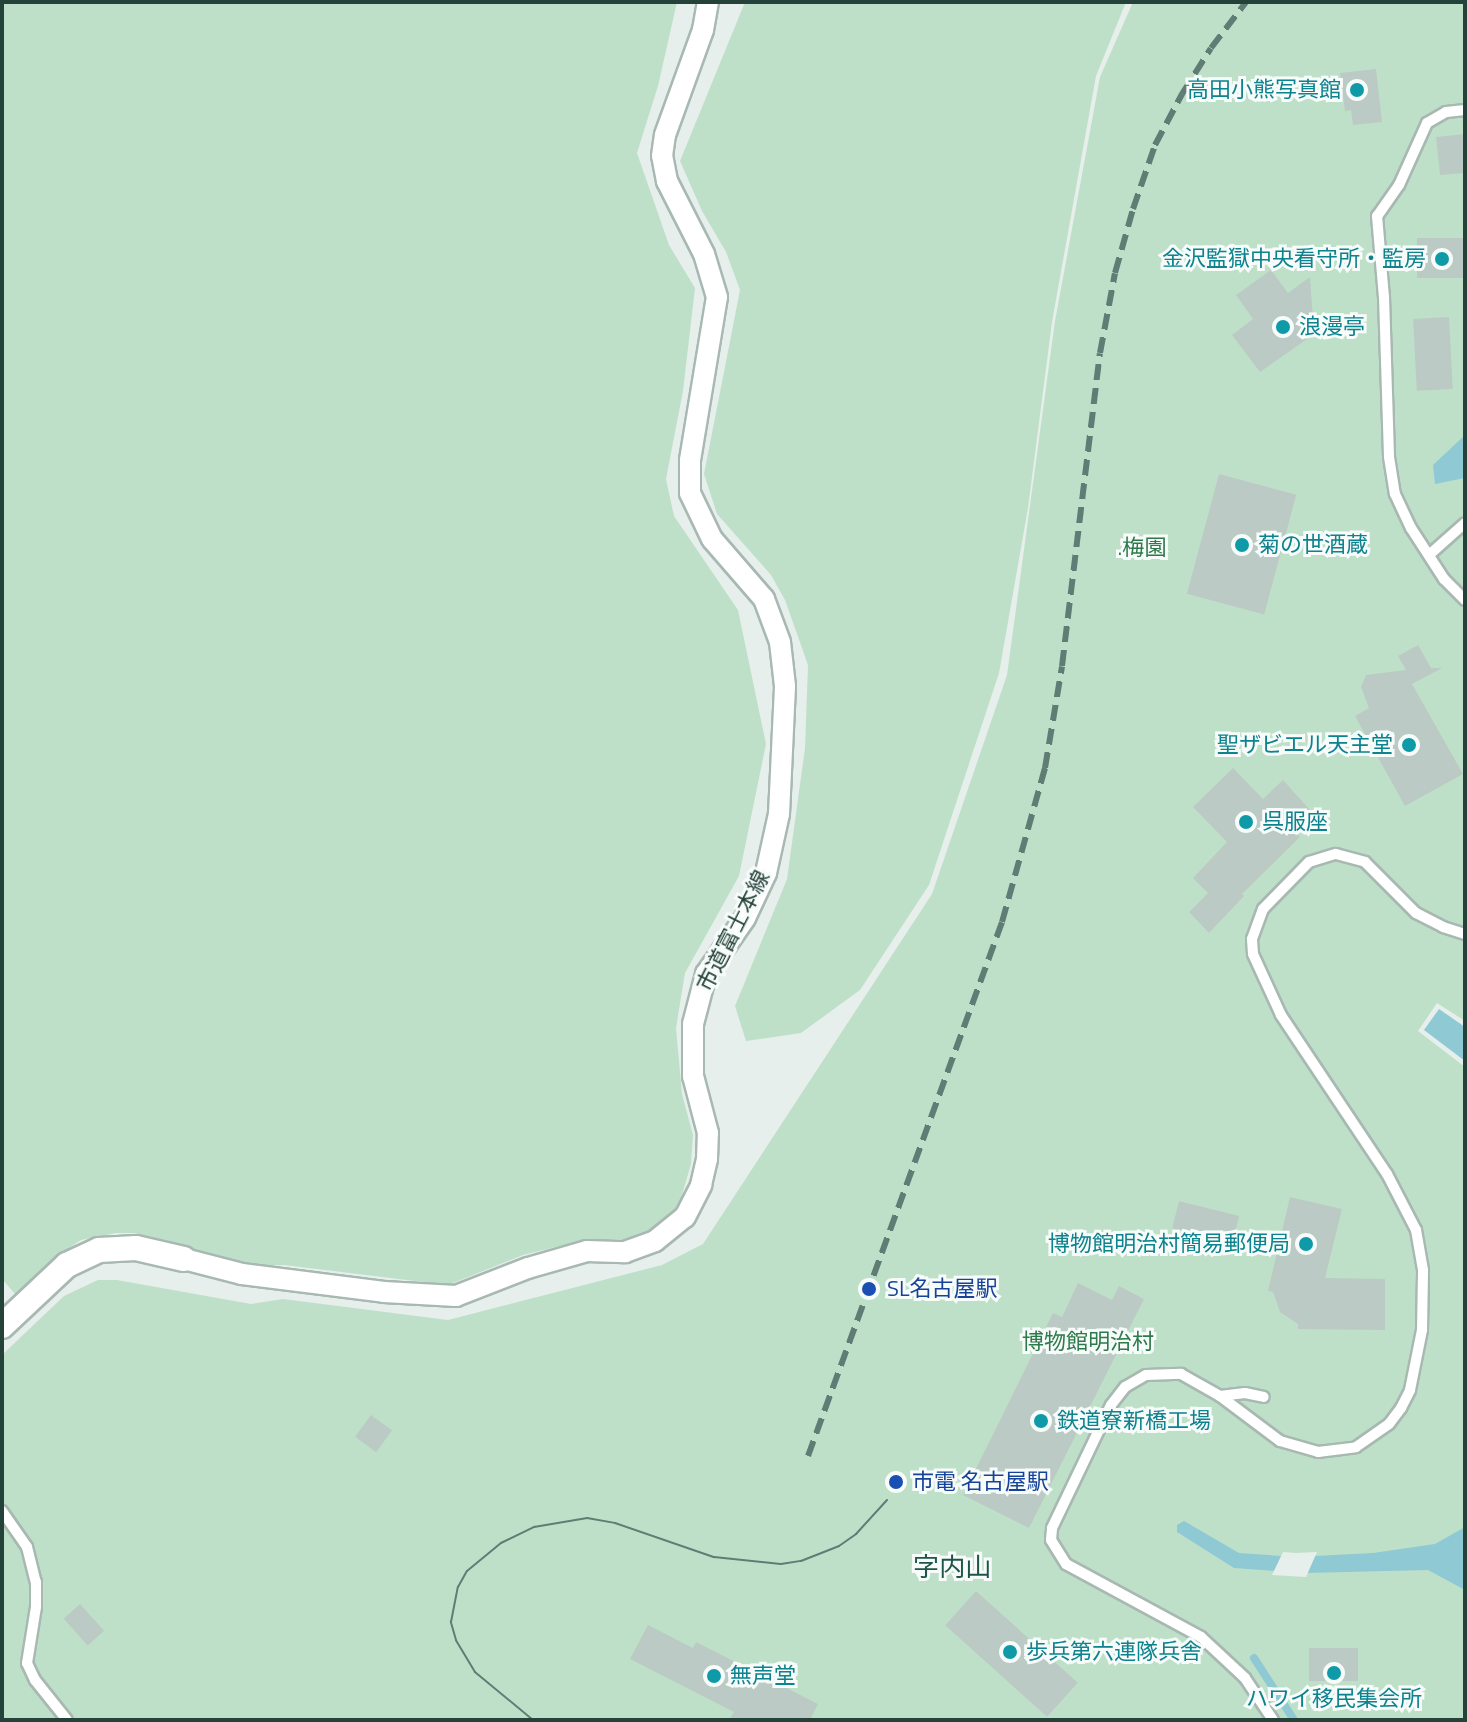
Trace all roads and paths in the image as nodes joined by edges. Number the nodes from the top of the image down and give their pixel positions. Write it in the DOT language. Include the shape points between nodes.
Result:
graph roads {
  1 [pos="708,2"];
  2 [pos="1465,110"];
  3 [pos="1465,523"];
  4 [pos="1429,555"];
  5 [pos="1465,600"];
  6 [pos="1465,934"];
  7 [pos="184,1259"];
  8 [pos="2,1326"];
  9 [pos="1220,1396"];
  10 [pos="1264,1397"];
  11 [pos="2,1511"];
  12 [pos="67,1720"];
  13 [pos="1273,1720"];
  1 -- 7 [label="street, 市道富士本線" via="662,156 667,181 704,254 717,297 690,460 690,493 712,539 764,599 780,642 785,686 779,814 766,873 745,918 706,974 693,1024 693,1076 708,1133 701,1185 685,1217 655,1241 625,1252 587,1251 456,1296 242,1274"];
  2 -- 4 [label="lane" via="1446,112 1427,123 1399,185 1377,216 1389,457 1400,508"];
  3 -- 4 [label="lane"];
  4 -- 5 [label="lane"];
  6 -- 9 [label="lane" via="1416,913 1365,862 1345,855 1309,862 1258,919 1253,954 1271,994 1409,1211 1423,1270 1422,1330 1413,1380 1401,1408 1389,1424 1356,1447 1328,1452 1298,1449"];
  7 -- 8 [label="street, 市道富士本線" via="136,1248 90,1253 67,1265"];
  9 -- 10 [label="lane"];
  9 -- 13 [label="lane" via="1181,1374 1163,1372 1125,1387 1056,1515 1051,1540 1074,1570 1212,1646 1245,1678"];
  11 -- 12 [label="lane" via="27,1547 36,1582 27,1663"];
}
